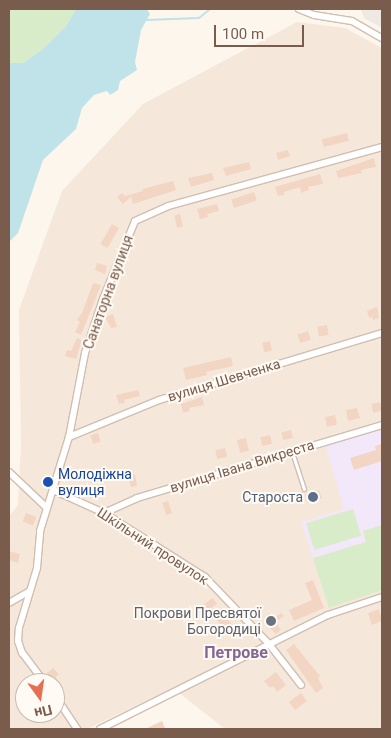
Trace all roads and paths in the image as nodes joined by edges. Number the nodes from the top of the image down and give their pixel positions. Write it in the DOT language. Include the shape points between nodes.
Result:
graph roads {
  1 [pos="299,9"];
  2 [pos="382,38"];
  3 [pos="382,146"];
  4 [pos="382,333"];
  5 [pos="382,425"];
  6 [pos="70,437"];
  7 [pos="292,452"];
  8 [pos="9,472"];
  9 [pos="304,489"];
  10 [pos="53,490"];
  11 [pos="47,508"];
  12 [pos="104,513"];
  13 [pos="30,591"];
  14 [pos="382,597"];
  15 [pos="9,603"];
  16 [pos="269,644"];
  17 [pos="37,673"];
  18 [pos="301,685"];
  19 [pos="65,711"];
  20 [pos="77,729"];
  21 [pos="100,729"];
  1 -- 2 [label="street" via="314,15 352,21"];
  3 -- 6 [label="street, Санаторна вулиця" via="168,206 135,221 85,353"];
  4 -- 6 [label="street, вулиця Шевченка" via="159,400"];
  5 -- 7 [label="street, вулиця Івана Викреста"];
  6 -- 10 [label="street, Санаторна вулиця"];
  7 -- 9 [label="lane"];
  7 -- 12 [label="street, вулиця Івана Викреста" via="137,498"];
  8 -- 11 [label="street"];
  10 -- 11 [label="street, Санаторна вулиця"];
  10 -- 12 [label="street, Шкільний провулок"];
  11 -- 13 [label="street, Санаторна вулиця"];
  12 -- 16 [label="street, Шкільний провулок" via="205,577"];
  13 -- 15 [label="street"];
  13 -- 17 [label="street" via="18,641 22,653"];
  14 -- 16 [label="street" via="328,616"];
  16 -- 18 [label="street, Шкільний провулок"];
  16 -- 21 [label="street"];
  19 -- 20 [label="street"];
}
